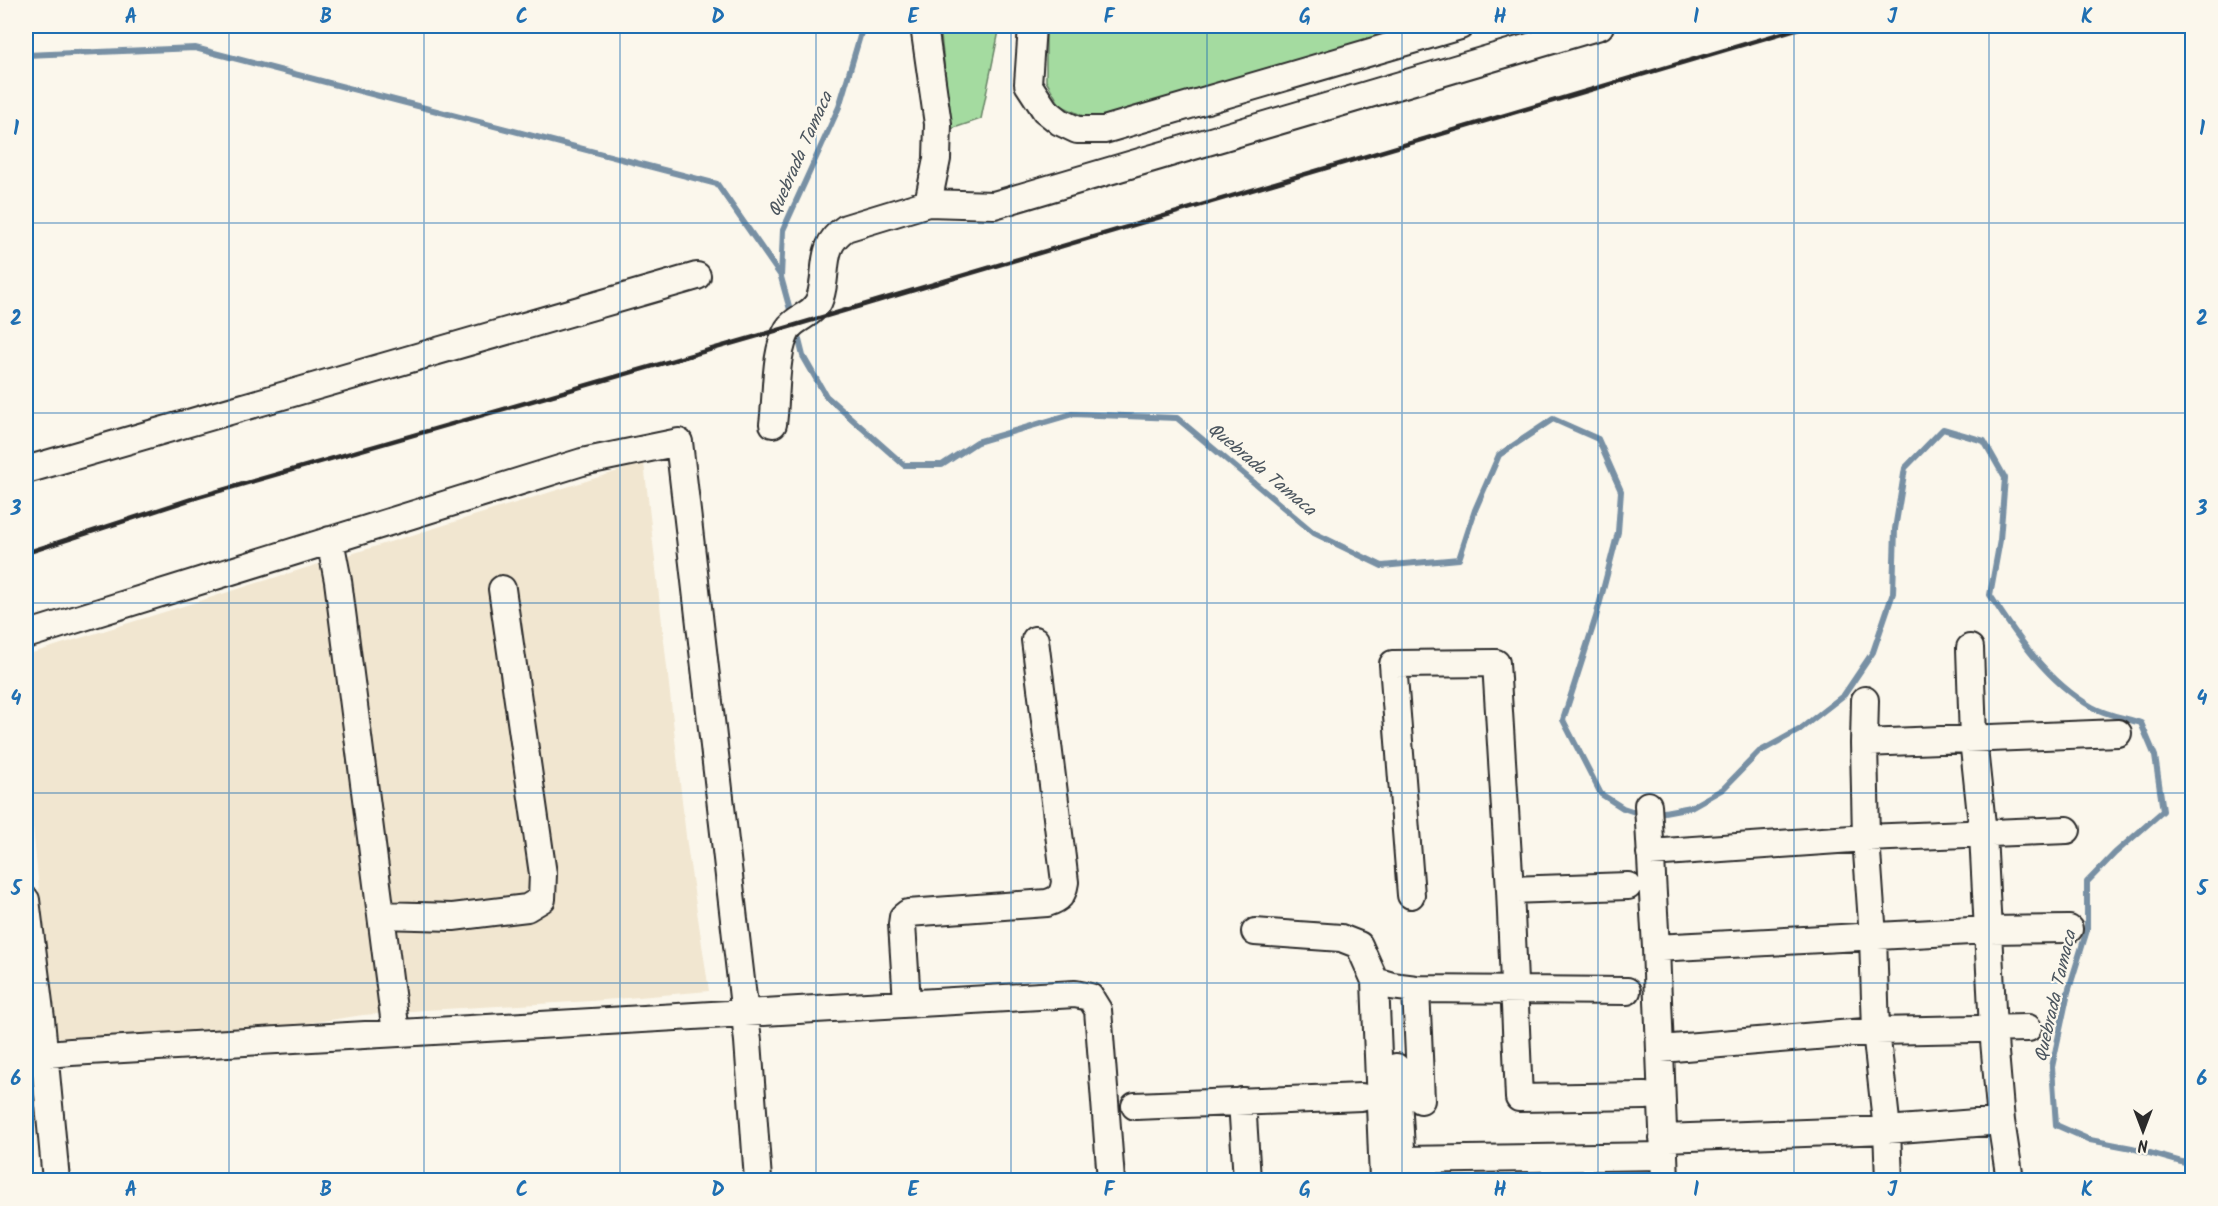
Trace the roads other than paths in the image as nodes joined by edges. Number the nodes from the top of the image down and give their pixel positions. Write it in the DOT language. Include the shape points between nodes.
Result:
graph roads {
  1 [pos="924,26"];
  2 [pos="1032,26"];
  3 [pos="1460,26"];
  4 [pos="1600,26"];
  5 [pos="928,203"];
  6 [pos="697,276"];
  7 [pos="773,424"];
  8 [pos="26,470"];
  9 [pos="330,540"];
  10 [pos="502,589"];
  11 [pos="26,635"];
  12 [pos="1035,640"];
  13 [pos="1970,648"];
  14 [pos="1865,700"];
  15 [pos="2118,733"];
  16 [pos="1973,739"];
  17 [pos="1864,743"];
  18 [pos="1648,805"];
  19 [pos="2067,830"];
  20 [pos="1983,834"];
  21 [pos="1866,838"];
  22 [pos="1650,853"];
  23 [pos="1628,886"];
  24 [pos="1510,890"];
  25 [pos="1411,895"];
  26 [pos="26,900"];
  27 [pos="381,915"];
  28 [pos="2069,929"];
  29 [pos="1989,930"];
  30 [pos="1255,932"];
  31 [pos="1873,937"];
  32 [pos="1656,948"];
  33 [pos="1394,985"];
  34 [pos="1515,988"];
  35 [pos="1628,991"];
  36 [pos="907,1002"];
  37 [pos="744,1012"];
  38 [pos="2028,1028"];
  39 [pos="1993,1029"];
  40 [pos="1876,1031"];
  41 [pos="396,1033"];
  42 [pos="1660,1049"];
  43 [pos="34,1055"];
  44 [pos="1645,1096"];
  45 [pos="1360,1097"];
  46 [pos="1421,1100"];
  47 [pos="1242,1101"];
  48 [pos="1135,1106"];
  49 [pos="2001,1121"];
  50 [pos="1887,1131"];
  51 [pos="1664,1158"];
  52 [pos="1403,1170"];
  53 [pos="56,1180"];
  54 [pos="758,1180"];
  55 [pos="1111,1180"];
  56 [pos="1247,1180"];
  57 [pos="1383,1180"];
  58 [pos="1889,1180"];
  59 [pos="2010,1180"];
  1 -- 5 [label="street" via="938,124 937,159"];
  2 -- 3 [label="street" via="1028,84 1045,110 1060,123 1077,130 1104,130"];
  4 -- 5 [label="street" via="994,205"];
  5 -- 7 [label="street" via="846,228 829,243 820,300 808,315 789,327 781,347"];
  6 -- 8 [label="street"];
  9 -- 11 [label="street"];
  9 -- 27 [label="street"];
  9 -- 37 [label="street" via="582,462 679,442"];
  10 -- 27 [label="street" via="543,874 542,899 527,908 453,917"];
  12 -- 36 [label="street" via="1064,893 1047,903 908,913 902,924"];
  13 -- 16 [label="street"];
  14 -- 17 [label="street"];
  15 -- 16 [label="street"];
  16 -- 17 [label="street"];
  16 -- 20 [label="street"];
  17 -- 21 [label="street"];
  18 -- 22 [label="street"];
  19 -- 20 [label="street"];
  20 -- 21 [label="street"];
  20 -- 29 [label="street"];
  21 -- 22 [label="street"];
  21 -- 31 [label="street"];
  22 -- 32 [label="street"];
  23 -- 24 [label="street"];
  24 -- 25 [label="street" via="1496,663 1393,664"];
  24 -- 34 [label="street"];
  26 -- 43 [label="street"];
  27 -- 41 [label="street"];
  28 -- 29 [label="street"];
  29 -- 31 [label="street"];
  29 -- 39 [label="street"];
  30 -- 33 [label="street" via="1341,938 1359,945"];
  31 -- 32 [label="street"];
  31 -- 40 [label="street"];
  32 -- 42 [label="street"];
  33 -- 34 [label="street"];
  33 -- 46 [label="street"];
  33 -- 52 [label="street"];
  33 -- 57 [label="street"];
  34 -- 35 [label="street"];
  34 -- 44 [label="street" via="1519,1098"];
  36 -- 37 [label="street"];
  36 -- 55 [label="street" via="1075,994 1090,998 1098,1010"];
  37 -- 41 [label="street"];
  37 -- 54 [label="street"];
  38 -- 39 [label="street"];
  39 -- 40 [label="street"];
  39 -- 49 [label="street"];
  40 -- 42 [label="street"];
  40 -- 50 [label="street"];
  41 -- 43 [label="street"];
  42 -- 51 [label="street"];
  43 -- 53 [label="street"];
  45 -- 47 [label="street"];
  47 -- 48 [label="street"];
  47 -- 56 [label="street"];
  49 -- 50 [label="street"];
  49 -- 59 [label="street"];
  50 -- 51 [label="street"];
  50 -- 58 [label="street"];
  51 -- 52 [label="street"];
}
